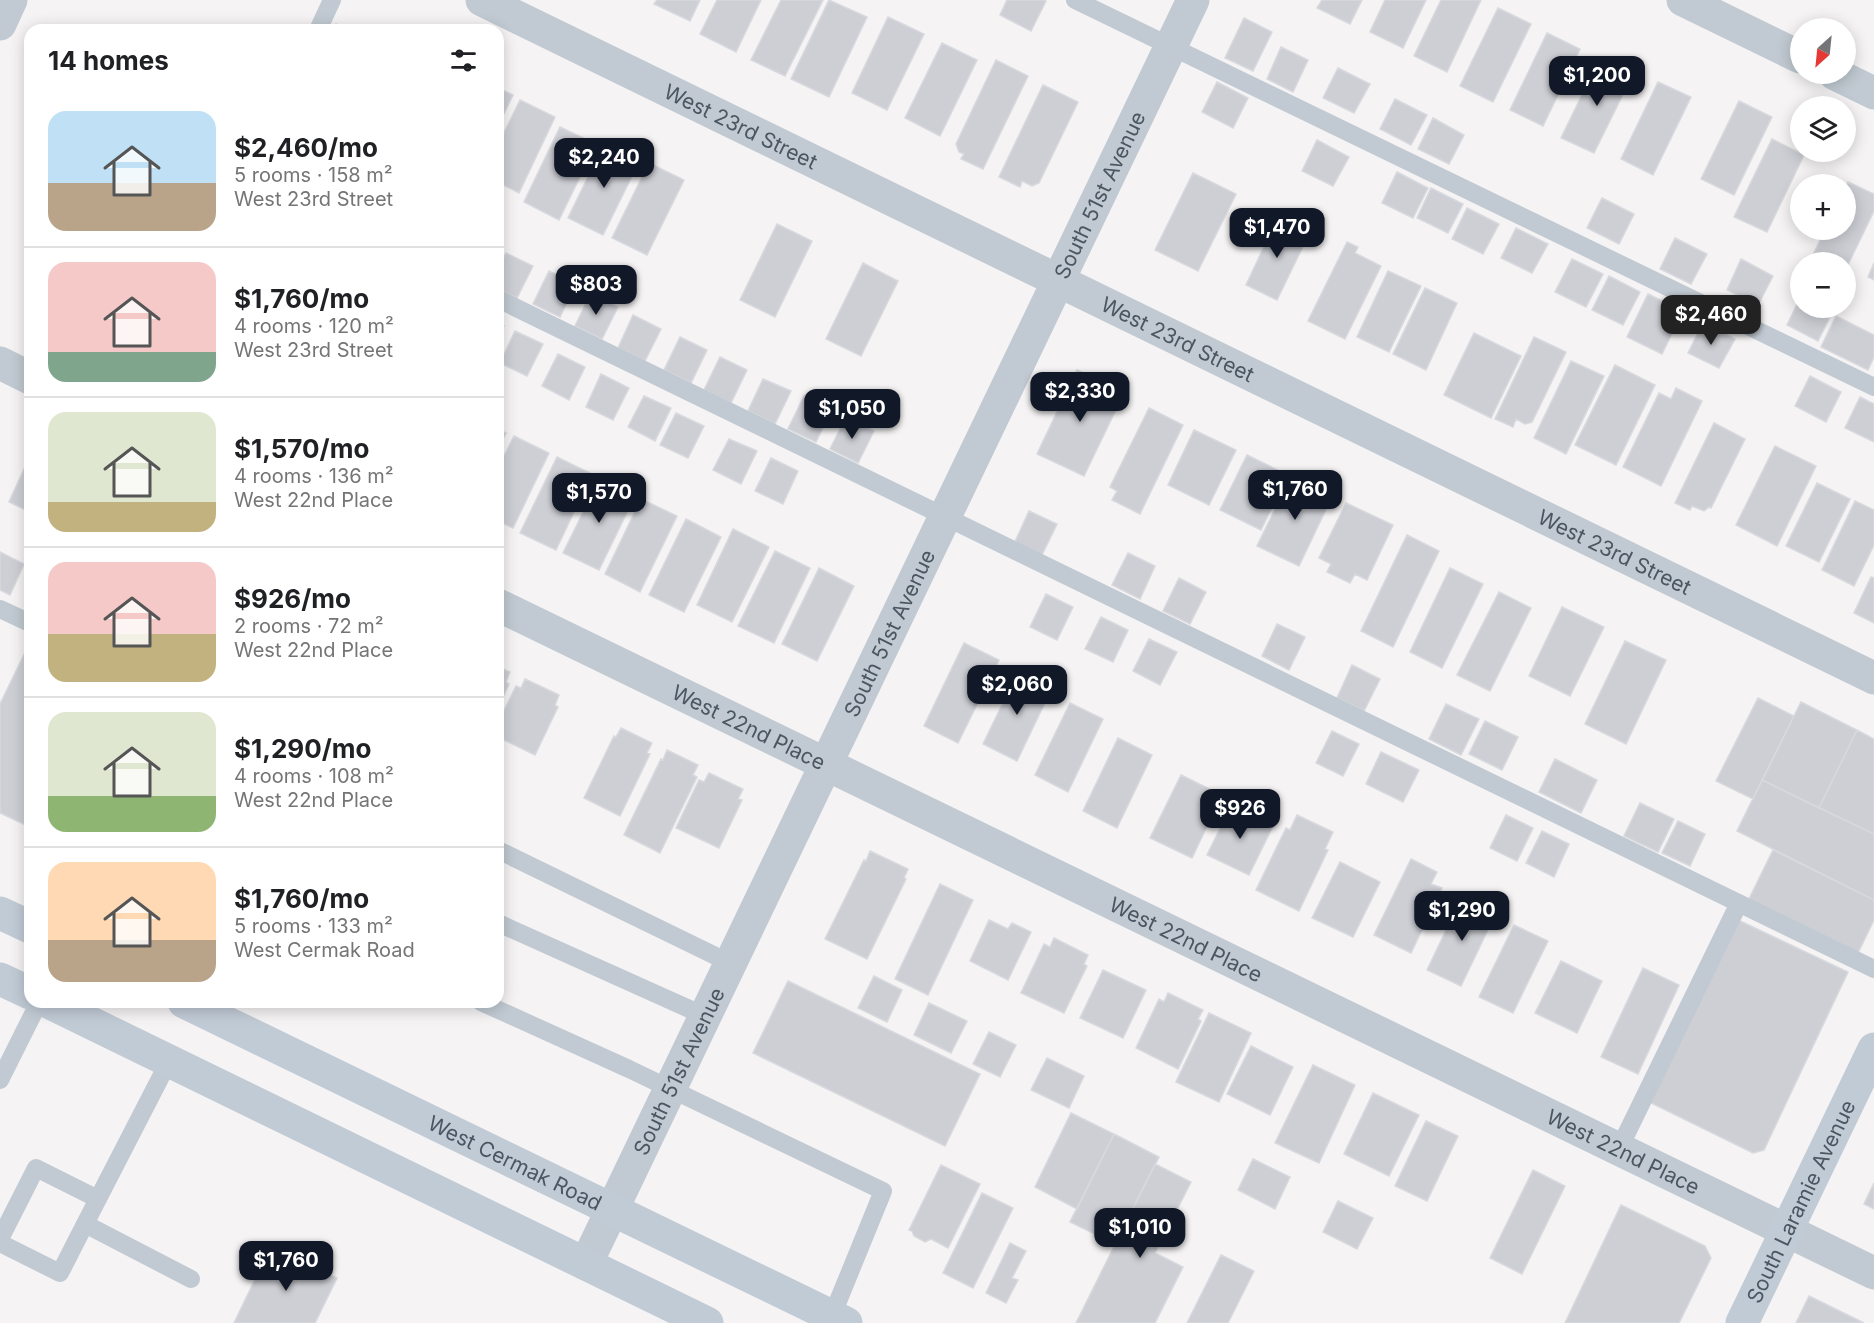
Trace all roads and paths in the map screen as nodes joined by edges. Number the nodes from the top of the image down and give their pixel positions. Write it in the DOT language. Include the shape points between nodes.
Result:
graph roads {
  1 [pos="11,0"];
  2 [pos="332,0"];
  3 [pos="482,0"];
  4 [pos="1075,0"];
  5 [pos="1193,0"];
  6 [pos="1683,0"];
  7 [pos="0,24"];
  8 [pos="321,24"];
  9 [pos="1171,46"];
  10 [pos="1790,52"];
  11 [pos="1855,84"];
  12 [pos="1874,93"];
  13 [pos="1059,280"];
  14 [pos="504,302"];
  15 [pos="0,363"];
  16 [pos="24,375"];
  17 [pos="1874,387"];
  18 [pos="945,516"];
  19 [pos="504,608"];
  20 [pos="0,609"];
  21 [pos="24,620"];
  22 [pos="1874,678"];
  23 [pos="826,764"];
  24 [pos="504,853"];
  25 [pos="1739,903"];
  26 [pos="0,913"];
  27 [pos="24,924"];
  28 [pos="504,926"];
  29 [pos="730,963"];
  30 [pos="1874,969"];
  31 [pos="0,979"];
  32 [pos="24,990"];
  33 [pos="36,1008"];
  34 [pos="61,1008"];
  35 [pos="196,1008"];
  36 [pos="494,1008"];
  37 [pos="705,1016"];
  38 [pos="1874,1049"];
  39 [pos="169,1060"];
  40 [pos="0,1080"];
  41 [pos="670,1089"];
  42 [pos="1619,1149"];
  43 [pos="98,1199"];
  44 [pos="612,1210"];
  45 [pos="85,1224"];
  46 [pos="1786,1230"];
  47 [pos="0,1241"];
  48 [pos="586,1264"];
  49 [pos="1874,1273"];
  50 [pos="191,1279"];
  51 [pos="839,1320"];
  52 [pos="707,1323"];
  53 [pos="1742,1323"];
  1 -- 7 [label="street"];
  2 -- 8 [label="lane"];
  3 -- 13 [label="street, West 23rd Street"];
  4 -- 9 [label="lane"];
  5 -- 9 [label="street, South 51st Avenue"];
  6 -- 10 [label="street"];
  9 -- 13 [label="street, South 51st Avenue"];
  9 -- 17 [label="lane"];
  11 -- 12 [label="street"];
  13 -- 18 [label="street, South 51st Avenue"];
  13 -- 22 [label="street, West 23rd Street"];
  14 -- 18 [label="lane"];
  15 -- 16 [label="street"];
  18 -- 23 [label="street, South 51st Avenue"];
  18 -- 25 [label="lane"];
  19 -- 23 [label="street, West 22nd Place"];
  20 -- 21 [label="lane"];
  23 -- 29 [label="street, South 51st Avenue"];
  23 -- 42 [label="street, West 22nd Place"];
  24 -- 29 [label="lane"];
  25 -- 30 [label="lane"];
  25 -- 42 [label="lane"];
  26 -- 27 [label="main road"];
  28 -- 37 [label="lane"];
  29 -- 37 [label="street, South 51st Avenue"];
  31 -- 32 [label="main road"];
  33 -- 40 [label="lane"];
  34 -- 39 [label="main road"];
  35 -- 44 [label="main road, West Cermak Road"];
  36 -- 41 [label="lane"];
  37 -- 41 [label="street, South 51st Avenue"];
  38 -- 46 [label="main road, South Laramie Avenue"];
  39 -- 43 [label="lane"];
  39 -- 48 [label="main road"];
  41 -- 44 [label="street, South 51st Avenue"];
  41 -- 51 [label="lane" via="883,1191"];
  42 -- 46 [label="street, West 22nd Place"];
  43 -- 45 [label="lane"];
  43 -- 47 [label="lane" via="36,1168"];
  44 -- 48 [label="street, South 51st Avenue"];
  44 -- 51 [label="main road, West Cermak Road"];
  45 -- 47 [label="lane" via="60,1273"];
  45 -- 50 [label="lane"];
  46 -- 49 [label="street, West 22nd Place"];
  46 -- 53 [label="main road, South Laramie Avenue"];
  48 -- 52 [label="main road"];
}
